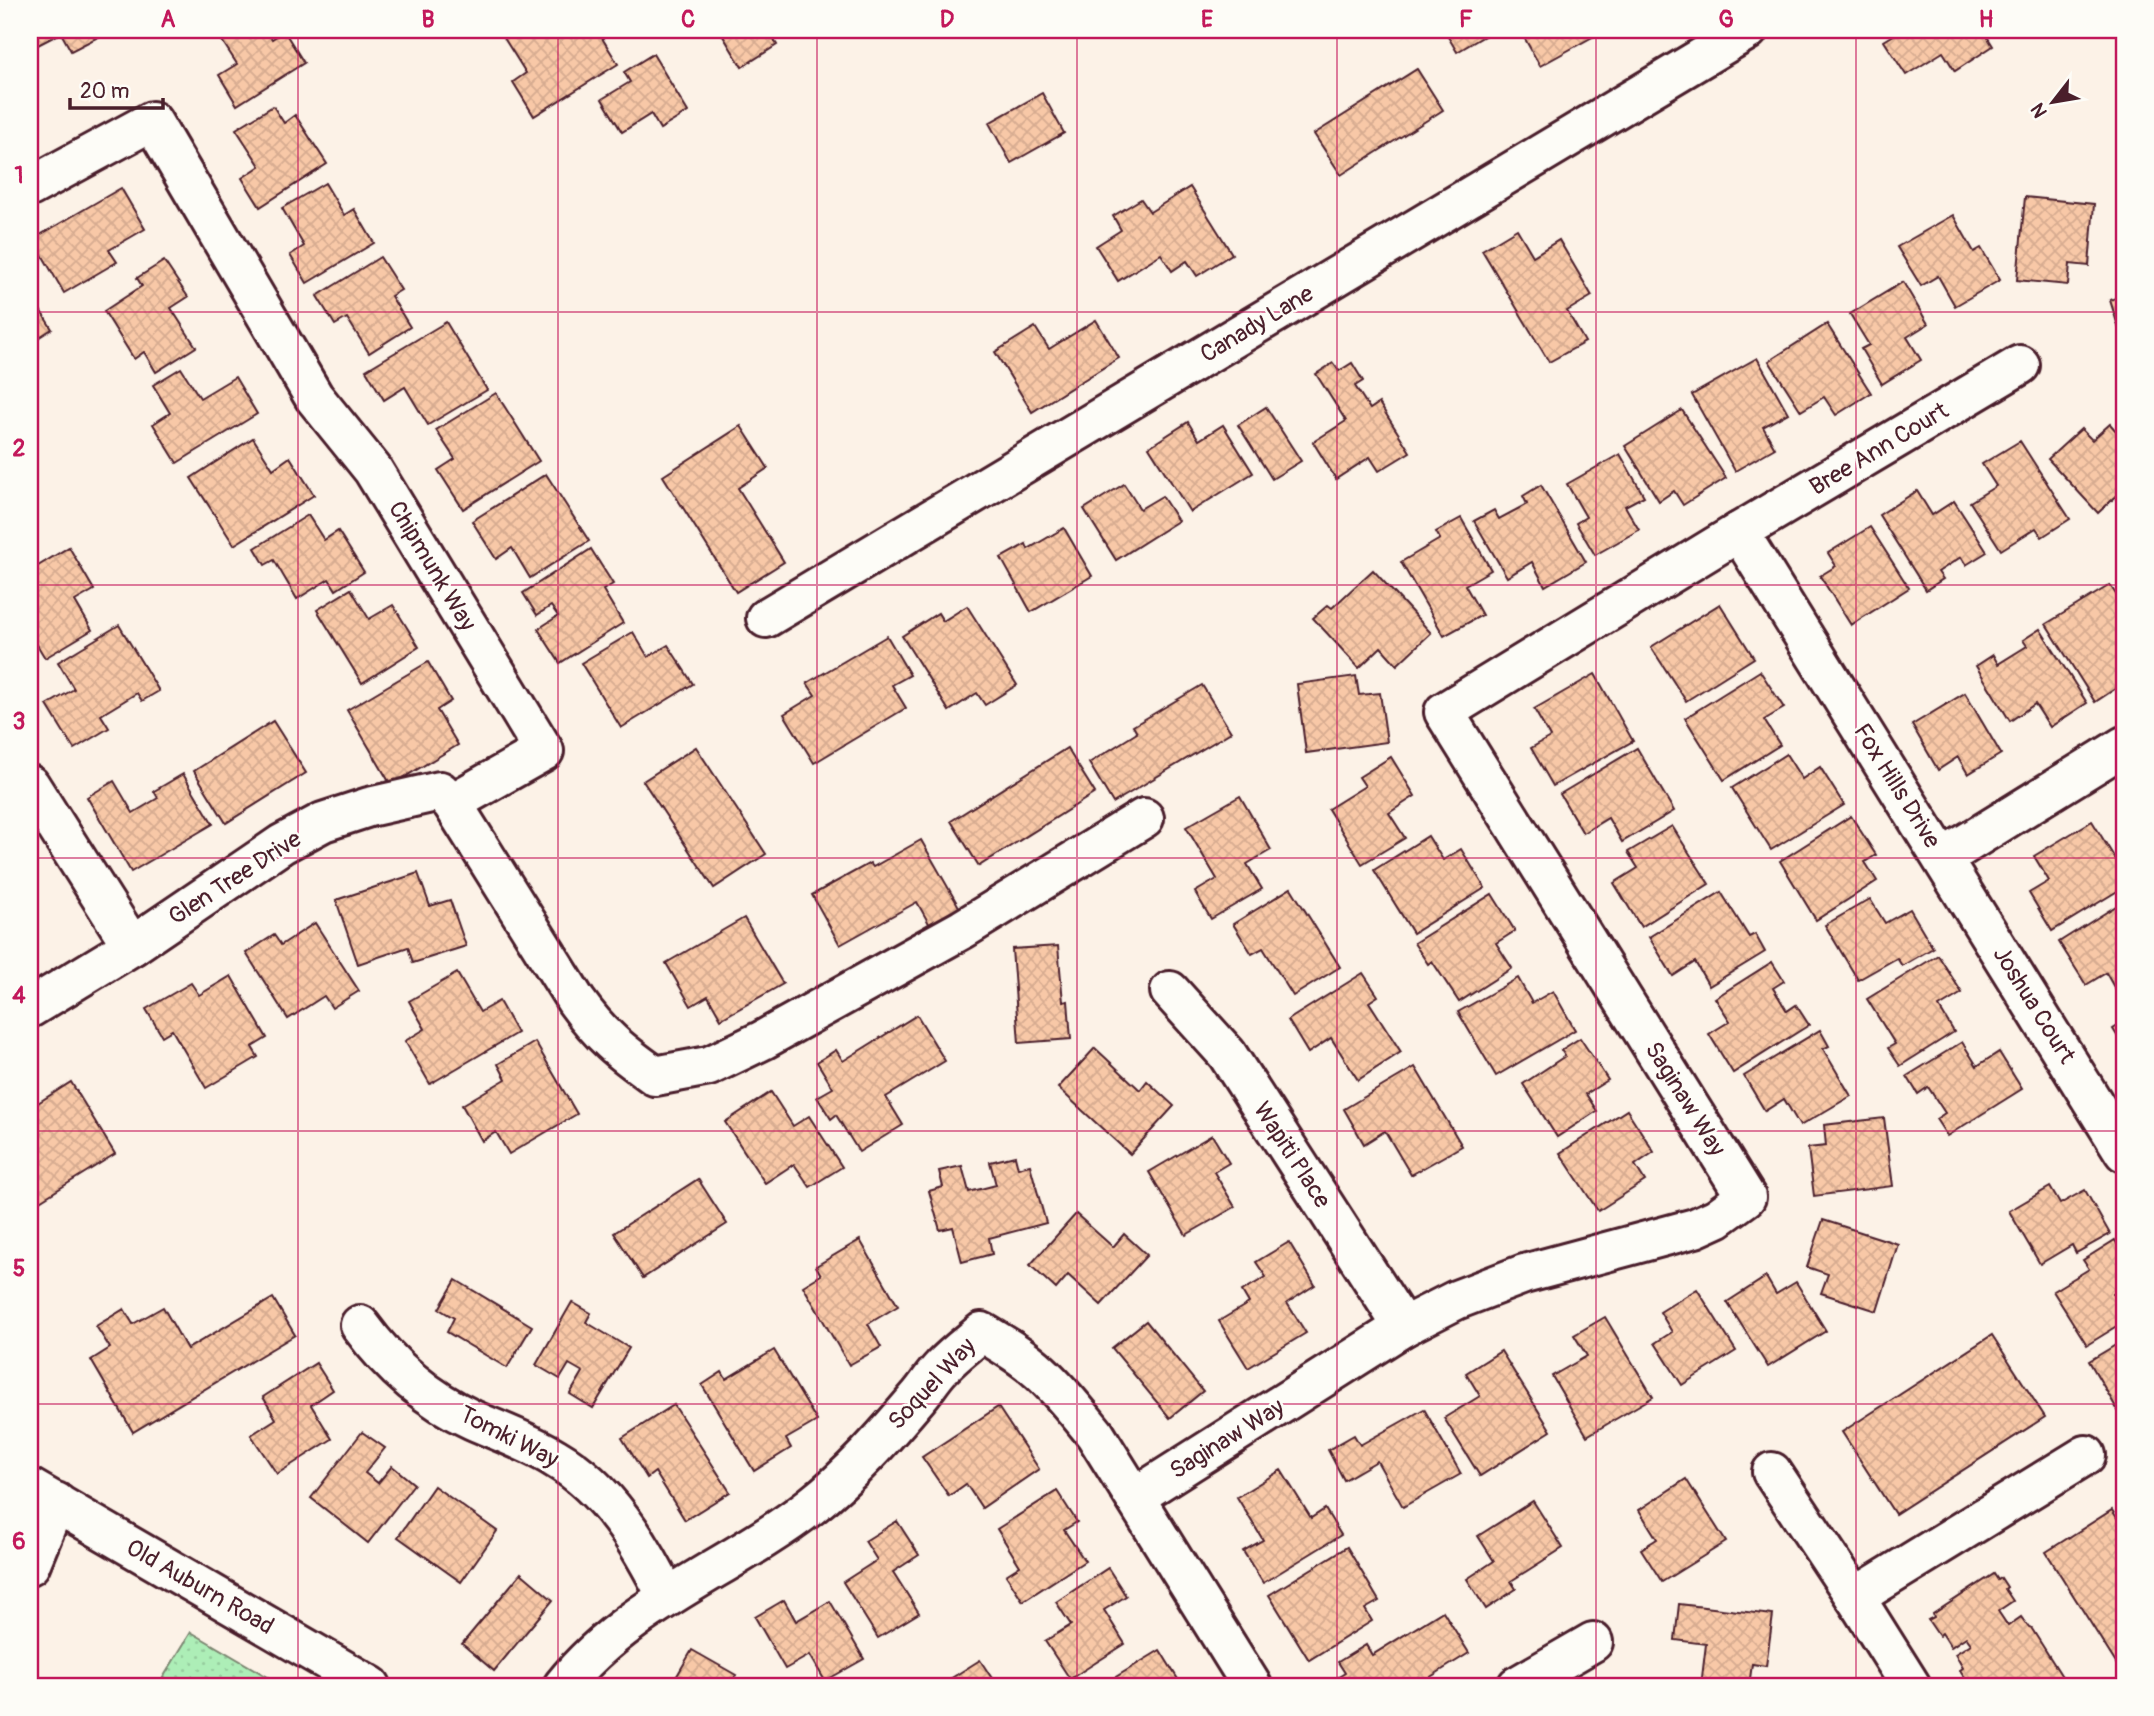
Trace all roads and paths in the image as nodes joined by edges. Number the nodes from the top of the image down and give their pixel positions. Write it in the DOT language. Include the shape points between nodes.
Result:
graph roads {
  1 [pos="1748,30"];
  2 [pos="30,187"];
  3 [pos="2020,365"];
  4 [pos="1739,533"];
  5 [pos="766,618"];
  6 [pos="2124,746"];
  7 [pos="30,785"];
  8 [pos="452,803"];
  9 [pos="1144,818"];
  10 [pos="1943,858"];
  11 [pos="132,946"];
  12 [pos="1170,991"];
  13 [pos="30,1008"];
  14 [pos="2124,1152"];
  15 [pos="360,1325"];
  16 [pos="1403,1327"];
  17 [pos="2086,1455"];
  18 [pos="1772,1472"];
  19 [pos="1135,1497"];
  20 [pos="38,1504"];
  21 [pos="30,1565"];
  22 [pos="667,1597"];
  23 [pos="1855,1597"];
  24 [pos="1593,1642"];
  25 [pos="371,1686"];
  26 [pos="563,1686"];
  27 [pos="1252,1686"];
  28 [pos="1517,1686"];
  29 [pos="1911,1686"];
  1 -- 5 [label="street, Canady Lane"];
  2 -- 8 [label="street, Chipmunk Way" via="152,121 314,397 373,470 544,751"];
  3 -- 4 [label="street, Bree Ann Court"];
  4 -- 10 [label="street, Fox Hills Drive"];
  4 -- 16 [label="street, Saginaw Way" via="1444,712 1745,1197 1695,1228 1524,1274"];
  6 -- 10 [label="street, Fox Hills Drive"];
  7 -- 11 [label="street"];
  8 -- 9 [label="street" via="596,1028 655,1076 709,1066 762,1040 963,929"];
  8 -- 11 [label="street, Glen Tree Drive" via="440,791 323,822 282,844"];
  10 -- 14 [label="street, Joshua Court"];
  11 -- 13 [label="street, Glen Tree Drive"];
  12 -- 16 [label="street, Wapiti Place" via="1227,1054"];
  15 -- 22 [label="street, Tomki Way" via="391,1363 428,1395 556,1458 575,1473 625,1523"];
  16 -- 19 [label="street, Saginaw Way"];
  17 -- 23 [label="street"];
  18 -- 23 [label="street"];
  19 -- 22 [label="street, Soquel Way" via="1067,1399 1016,1353 982,1332 942,1366 865,1457 820,1498"];
  19 -- 27 [label="street, Soquel Way"];
  20 -- 21 [label="street"];
  20 -- 25 [label="street, Old Auburn Road"];
  22 -- 26 [label="street, Soquel Way" via="613,1634"];
  23 -- 29 [label="street"];
  24 -- 28 [label="street"];
}
